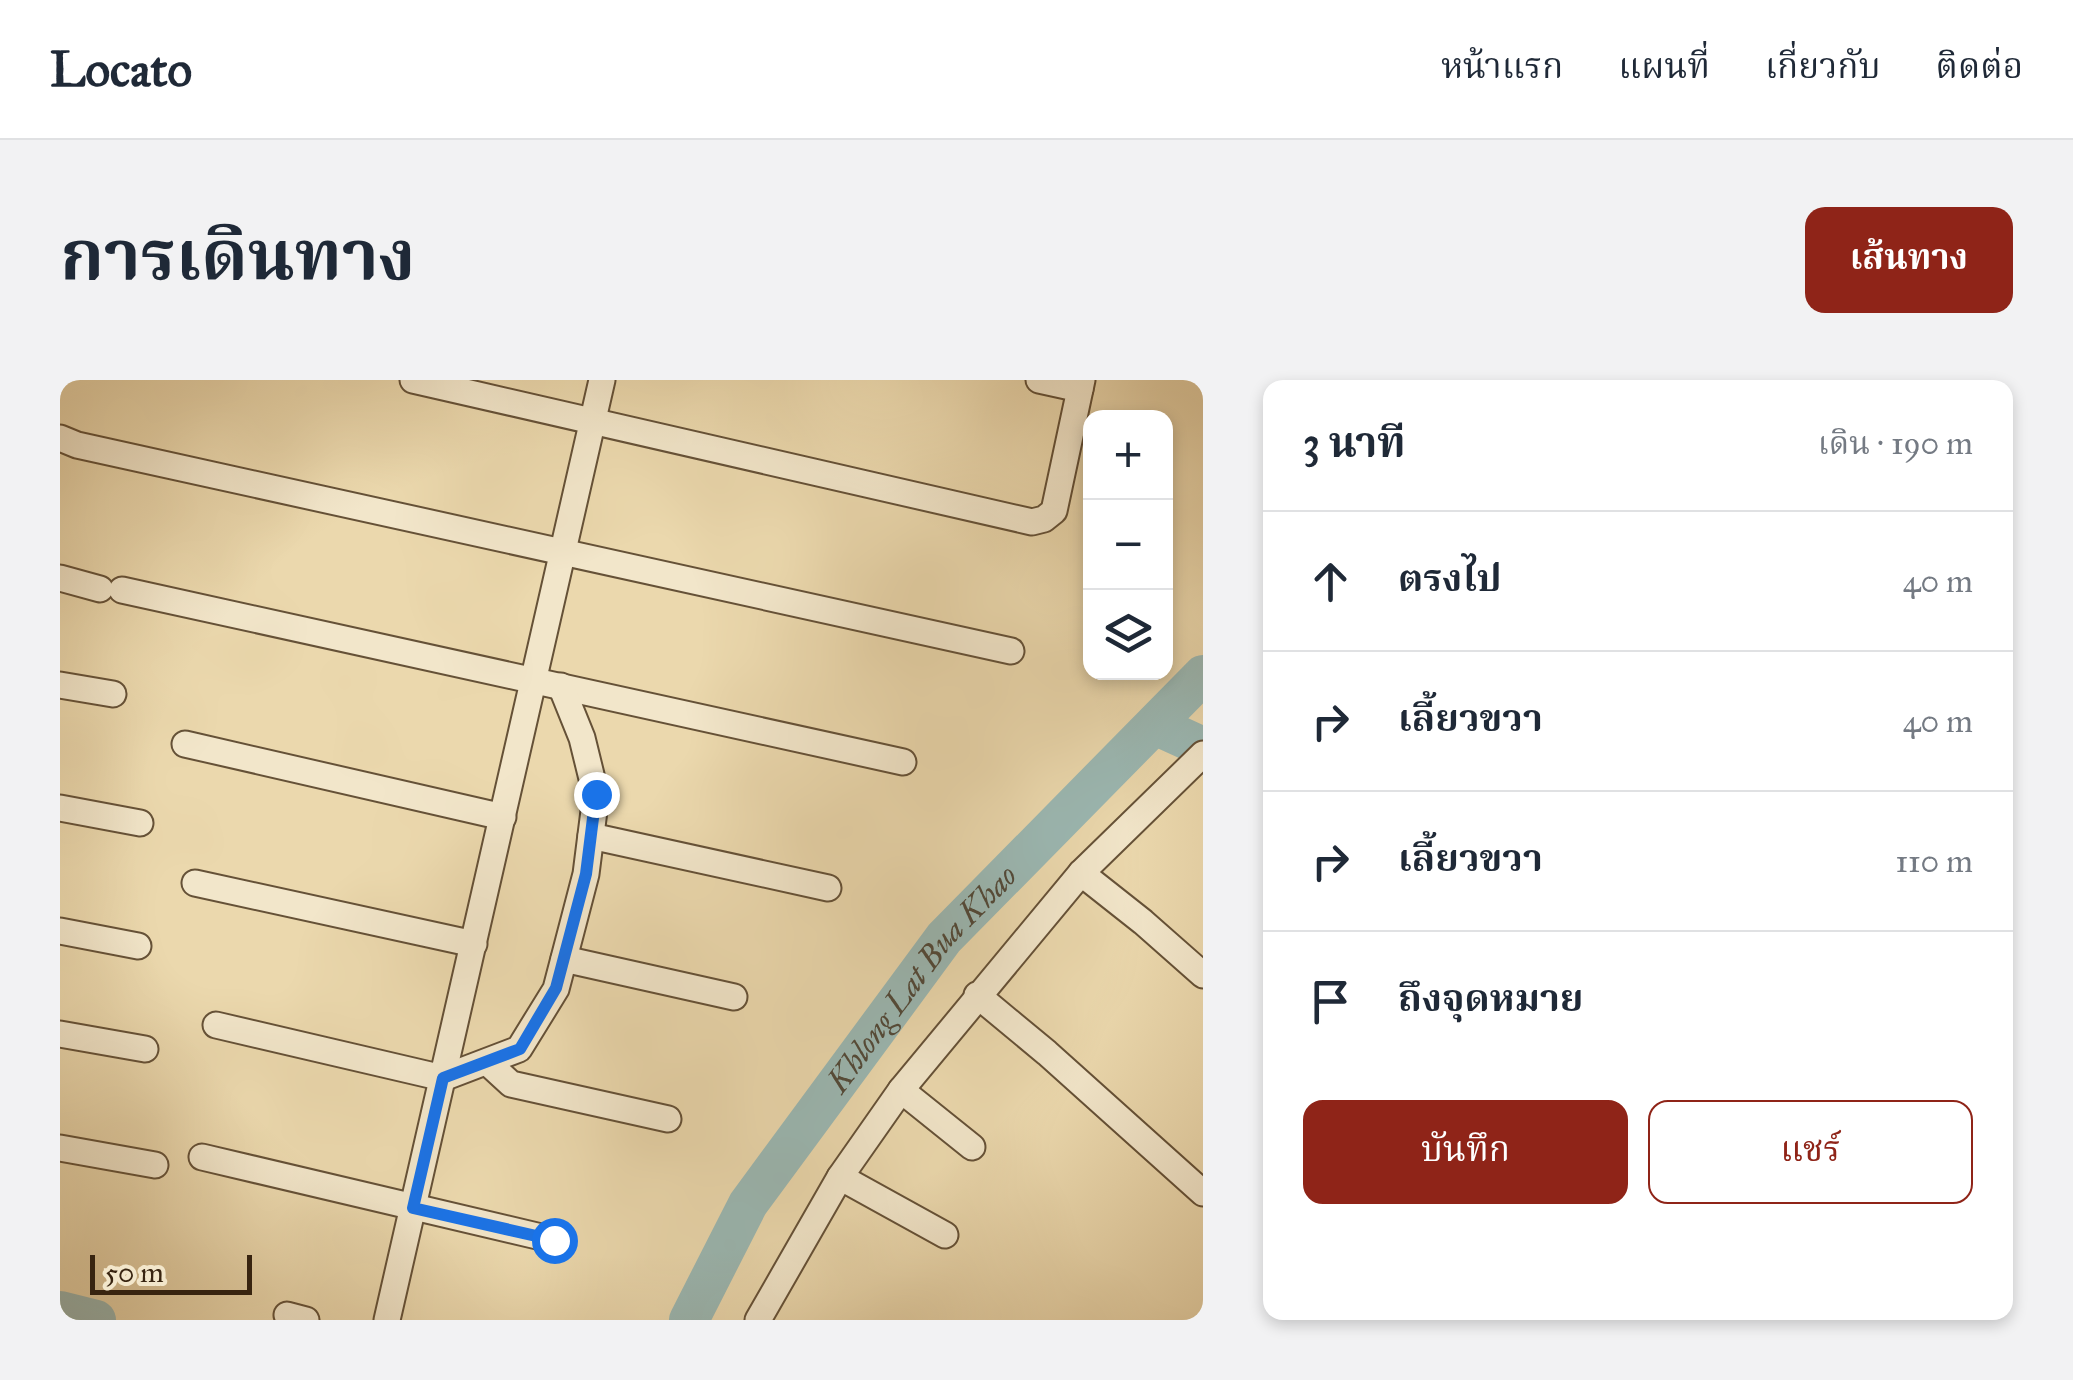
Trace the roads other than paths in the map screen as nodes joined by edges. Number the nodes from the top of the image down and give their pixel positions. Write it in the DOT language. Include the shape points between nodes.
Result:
graph roads {
  1 [pos="412,380"];
  2 [pos="602,380"];
  3 [pos="1039,380"];
  4 [pos="1081,384"];
  5 [pos="594,422"];
  6 [pos="60,438"];
  7 [pos="564,552"];
  8 [pos="60,578"];
  9 [pos="1011,651"];
  10 [pos="535,680"];
  11 [pos="60,685"];
  12 [pos="561,686"];
  13 [pos="113,694"];
  14 [pos="185,744"];
  15 [pos="903,762"];
  16 [pos="1196,765"];
  17 [pos="60,808"];
  18 [pos="503,817"];
  19 [pos="140,823"];
  20 [pos="591,836"];
  21 [pos="1081,873"];
  22 [pos="195,883"];
  23 [pos="828,888"];
  24 [pos="60,931"];
  25 [pos="474,944"];
  26 [pos="138,946"];
  27 [pos="564,959"];
  28 [pos="1203,975"];
  29 [pos="977,996"];
  30 [pos="734,997"];
  31 [pos="216,1025"];
  32 [pos="60,1034"];
  33 [pos="145,1049"];
  34 [pos="486,1062"];
  35 [pos="443,1078"];
  36 [pos="901,1090"];
  37 [pos="668,1118"];
  38 [pos="972,1147"];
  39 [pos="60,1148"];
  40 [pos="202,1156"];
  41 [pos="156,1165"];
  42 [pos="840,1177"];
  43 [pos="1203,1193"];
  44 [pos="413,1208"];
  45 [pos="944,1235"];
  46 [pos="554,1240"];
  47 [pos="387,1320"];
  48 [pos="758,1320"];
  1 -- 5 [label="street"];
  2 -- 5 [label="street"];
  3 -- 4 [label="street"];
  4 -- 5 [label="street" via="1054,511 1032,522"];
  5 -- 7 [label="street"];
  6 -- 7 [label="street"];
  7 -- 9 [label="street"];
  7 -- 10 [label="street"];
  8 -- 10 [label="street"];
  10 -- 12 [label="street"];
  10 -- 18 [label="street"];
  11 -- 13 [label="street"];
  12 -- 15 [label="street"];
  12 -- 20 [label="street" via="596,794"];
  14 -- 18 [label="street"];
  16 -- 21 [label="street"];
  17 -- 19 [label="street"];
  18 -- 25 [label="street"];
  20 -- 23 [label="street"];
  20 -- 27 [label="street"];
  21 -- 28 [label="street"];
  21 -- 29 [label="street"];
  22 -- 25 [label="street"];
  24 -- 26 [label="street"];
  25 -- 35 [label="street"];
  27 -- 30 [label="street"];
  27 -- 34 [label="street" via="556,988 520,1049"];
  29 -- 36 [label="street"];
  29 -- 43 [label="street"];
  31 -- 35 [label="street"];
  32 -- 33 [label="street"];
  34 -- 35 [label="street"];
  34 -- 37 [label="street" via="511,1084"];
  35 -- 44 [label="street"];
  36 -- 38 [label="street"];
  36 -- 42 [label="street"];
  39 -- 41 [label="street"];
  40 -- 44 [label="street"];
  42 -- 45 [label="street"];
  42 -- 48 [label="street"];
  44 -- 46 [label="street"];
  44 -- 47 [label="street"];
}
